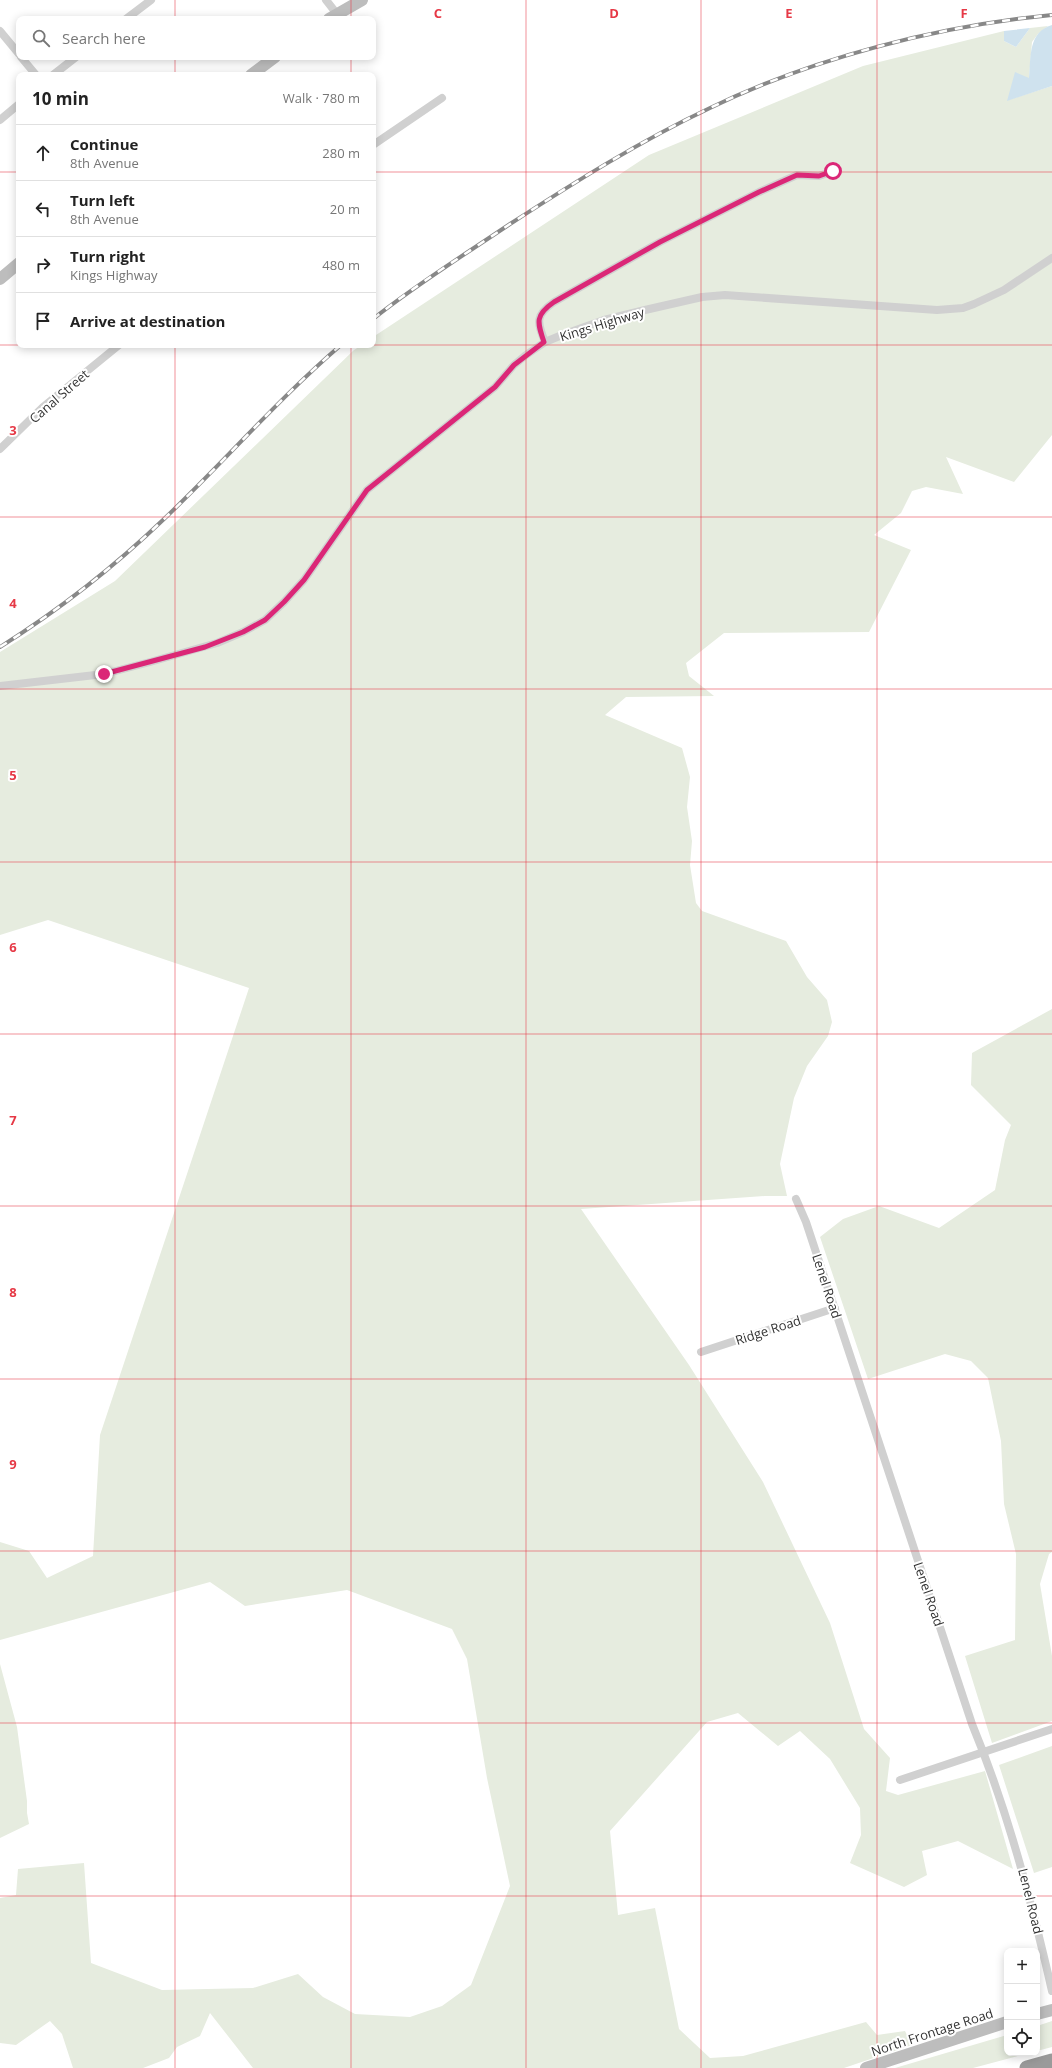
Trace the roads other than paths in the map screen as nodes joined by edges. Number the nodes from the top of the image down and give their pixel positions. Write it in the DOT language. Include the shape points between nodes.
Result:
graph roads {
  1 [pos="151,0"];
  2 [pos="326,0"];
  3 [pos="362,0"];
  4 [pos="130,16"];
  5 [pos="333,16"];
  6 [pos="0,31"];
  7 [pos="16,50"];
  8 [pos="24,60"];
  9 [pos="72,60"];
  10 [pos="271,60"];
  11 [pos="34,72"];
  12 [pos="57,72"];
  13 [pos="255,72"];
  14 [pos="442,98"];
  15 [pos="16,107"];
  16 [pos="0,120"];
  17 [pos="376,143"];
  18 [pos="833,171"];
  19 [pos="1052,258"];
  20 [pos="16,266"];
  21 [pos="0,279"];
  22 [pos="544,342"];
  23 [pos="115,348"];
  24 [pos="0,449"];
  25 [pos="0,686"];
  26 [pos="796,1199"];
  27 [pos="835,1308"];
  28 [pos="701,1352"];
  29 [pos="1052,1728"];
  30 [pos="983,1751"];
  31 [pos="900,1780"];
  32 [pos="1052,1992"];
  33 [pos="1052,2010"];
  34 [pos="1040,2013"];
  35 [pos="1004,2023"];
  36 [pos="1052,2061"];
  37 [pos="866,2068"];
  38 [pos="1027,2068"];
  1 -- 4 [label="street"];
  2 -- 5 [label="street"];
  3 -- 5 [label="main road"];
  6 -- 7 [label="street"];
  8 -- 11 [label="street"];
  9 -- 12 [label="street"];
  10 -- 13 [label="main road"];
  14 -- 17 [label="street"];
  15 -- 16 [label="street"];
  18 -- 22 [label="street" via="819,176 797,175 759,192 660,242 554,302 539,318"];
  19 -- 22 [label="street, Kings Highway" via="1004,290 963,308 932,310 725,295 683,301 604,320"];
  20 -- 21 [label="main road"];
  22 -- 25 [label="street, Kings Highway" via="514,365 495,387 367,490 304,580 265,620 217,643 104,674"];
  23 -- 24 [label="street, Canal Street" via="43,407"];
  26 -- 27 [label="street, Lenel Road"];
  27 -- 28 [label="street, Ridge Road"];
  27 -- 30 [label="street, Lenel Road"];
  29 -- 30 [label="street"];
  30 -- 31 [label="street"];
  30 -- 32 [label="street, Lenel Road" via="1019,1858"];
  33 -- 34 [label="main road"];
  35 -- 37 [label="main road, North Frontage Road"];
  36 -- 38 [label="highway"];
}
